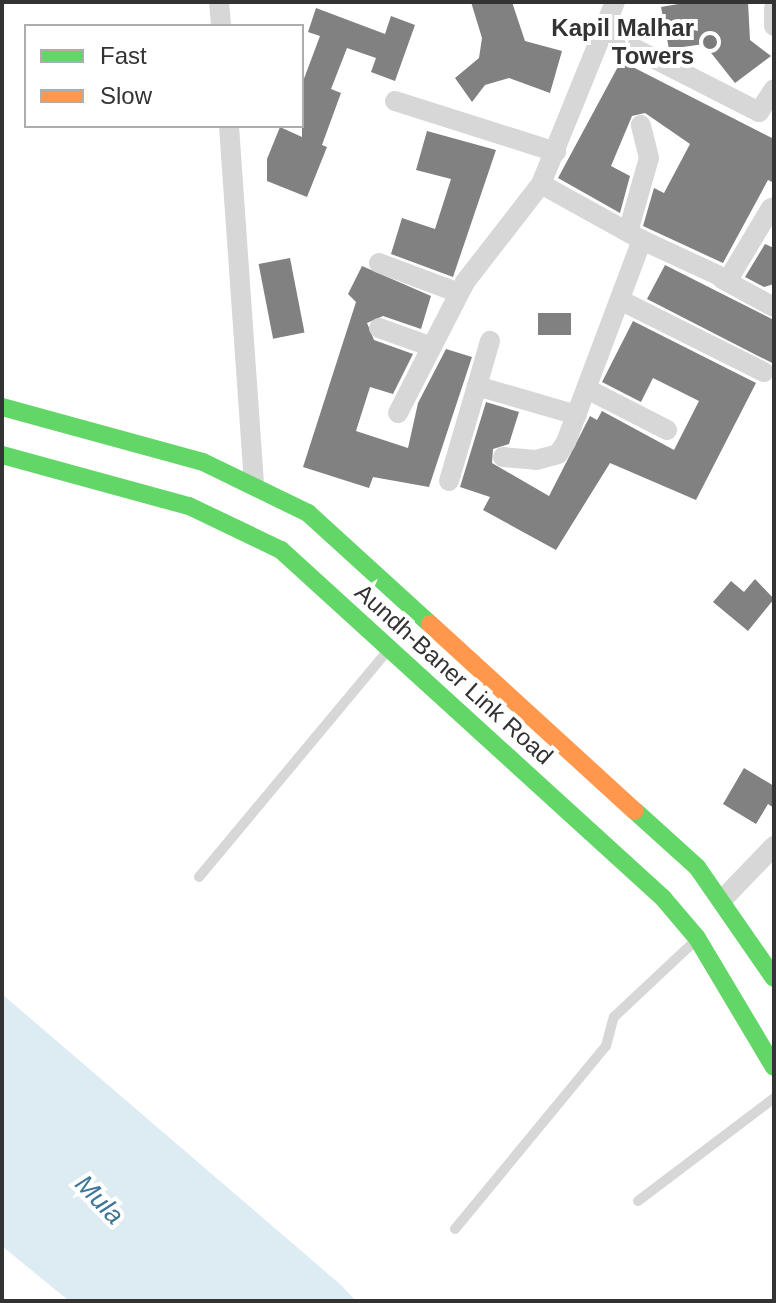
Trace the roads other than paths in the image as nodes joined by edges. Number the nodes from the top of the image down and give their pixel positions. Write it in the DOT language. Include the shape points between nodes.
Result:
graph roads {
  1 [pos="219,2"];
  2 [pos="615,2"];
  3 [pos="774,8"];
  4 [pos="221,24"];
  5 [pos="774,26"];
  6 [pos="604,33"];
  7 [pos="774,89"];
  8 [pos="395,101"];
  9 [pos="766,116"];
  10 [pos="641,125"];
  11 [pos="229,128"];
  12 [pos="556,152"];
  13 [pos="541,184"];
  14 [pos="771,208"];
  15 [pos="635,236"];
  16 [pos="379,263"];
  17 [pos="722,279"];
  18 [pos="459,293"];
  19 [pos="620,300"];
  20 [pos="774,307"];
  21 [pos="379,328"];
  22 [pos="490,341"];
  23 [pos="432,347"];
  24 [pos="764,372"];
  25 [pos="477,386"];
  26 [pos="587,389"];
  27 [pos="2,407"];
  28 [pos="398,413"];
  29 [pos="577,415"];
  30 [pos="667,430"];
  31 [pos="2,455"];
  32 [pos="503,457"];
  33 [pos="254,481"];
  34 [pos="449,481"];
  35 [pos="235,523"];
  36 [pos="390,649"];
  37 [pos="774,846"];
  38 [pos="199,877"];
  39 [pos="723,899"];
  40 [pos="697,938"];
  41 [pos="774,978"];
  42 [pos="774,1067"];
  43 [pos="774,1098"];
  44 [pos="638,1201"];
  45 [pos="455,1229"];
  1 -- 4 [label="street"];
  2 -- 6 [label="street"];
  3 -- 5 [label="street"];
  6 -- 9 [label="street"];
  6 -- 12 [label="street"];
  7 -- 9 [label="street"];
  8 -- 12 [label="street"];
  10 -- 15 [label="street" via="649,158"];
  11 -- 33 [label="street"];
  12 -- 13 [label="street"];
  13 -- 15 [label="street"];
  13 -- 18 [label="street"];
  14 -- 17 [label="street" via="733,276"];
  15 -- 17 [label="street"];
  15 -- 19 [label="street"];
  16 -- 18 [label="street"];
  17 -- 20 [label="street"];
  18 -- 23 [label="street"];
  19 -- 24 [label="street"];
  19 -- 26 [label="street"];
  21 -- 23 [label="street"];
  22 -- 25 [label="street"];
  23 -- 28 [label="street"];
  25 -- 29 [label="street"];
  25 -- 34 [label="street"];
  26 -- 29 [label="street"];
  26 -- 30 [label="street"];
  27 -- 33 [label="main road, Aundh-Baner Link Road"];
  29 -- 32 [label="street" via="558,454"];
  31 -- 35 [label="main road, Aundh-Baner Link Road"];
  33 -- 35 [label="main road"];
  33 -- 39 [label="main road, Aundh-Baner Link Road" via="308,513 655,825"];
  35 -- 36 [label="main road, Aundh-Baner Link Road" via="281,550"];
  36 -- 38 [label="lane"];
  36 -- 40 [label="main road, Aundh-Baner Link Road" via="623,858"];
  37 -- 39 [label="street"];
  39 -- 41 [label="main road, Aundh-Baner Link Road"];
  40 -- 42 [label="main road, Aundh-Baner Link Road"];
  40 -- 45 [label="lane" via="614,1017 606,1046"];
  43 -- 44 [label="lane"];
}
